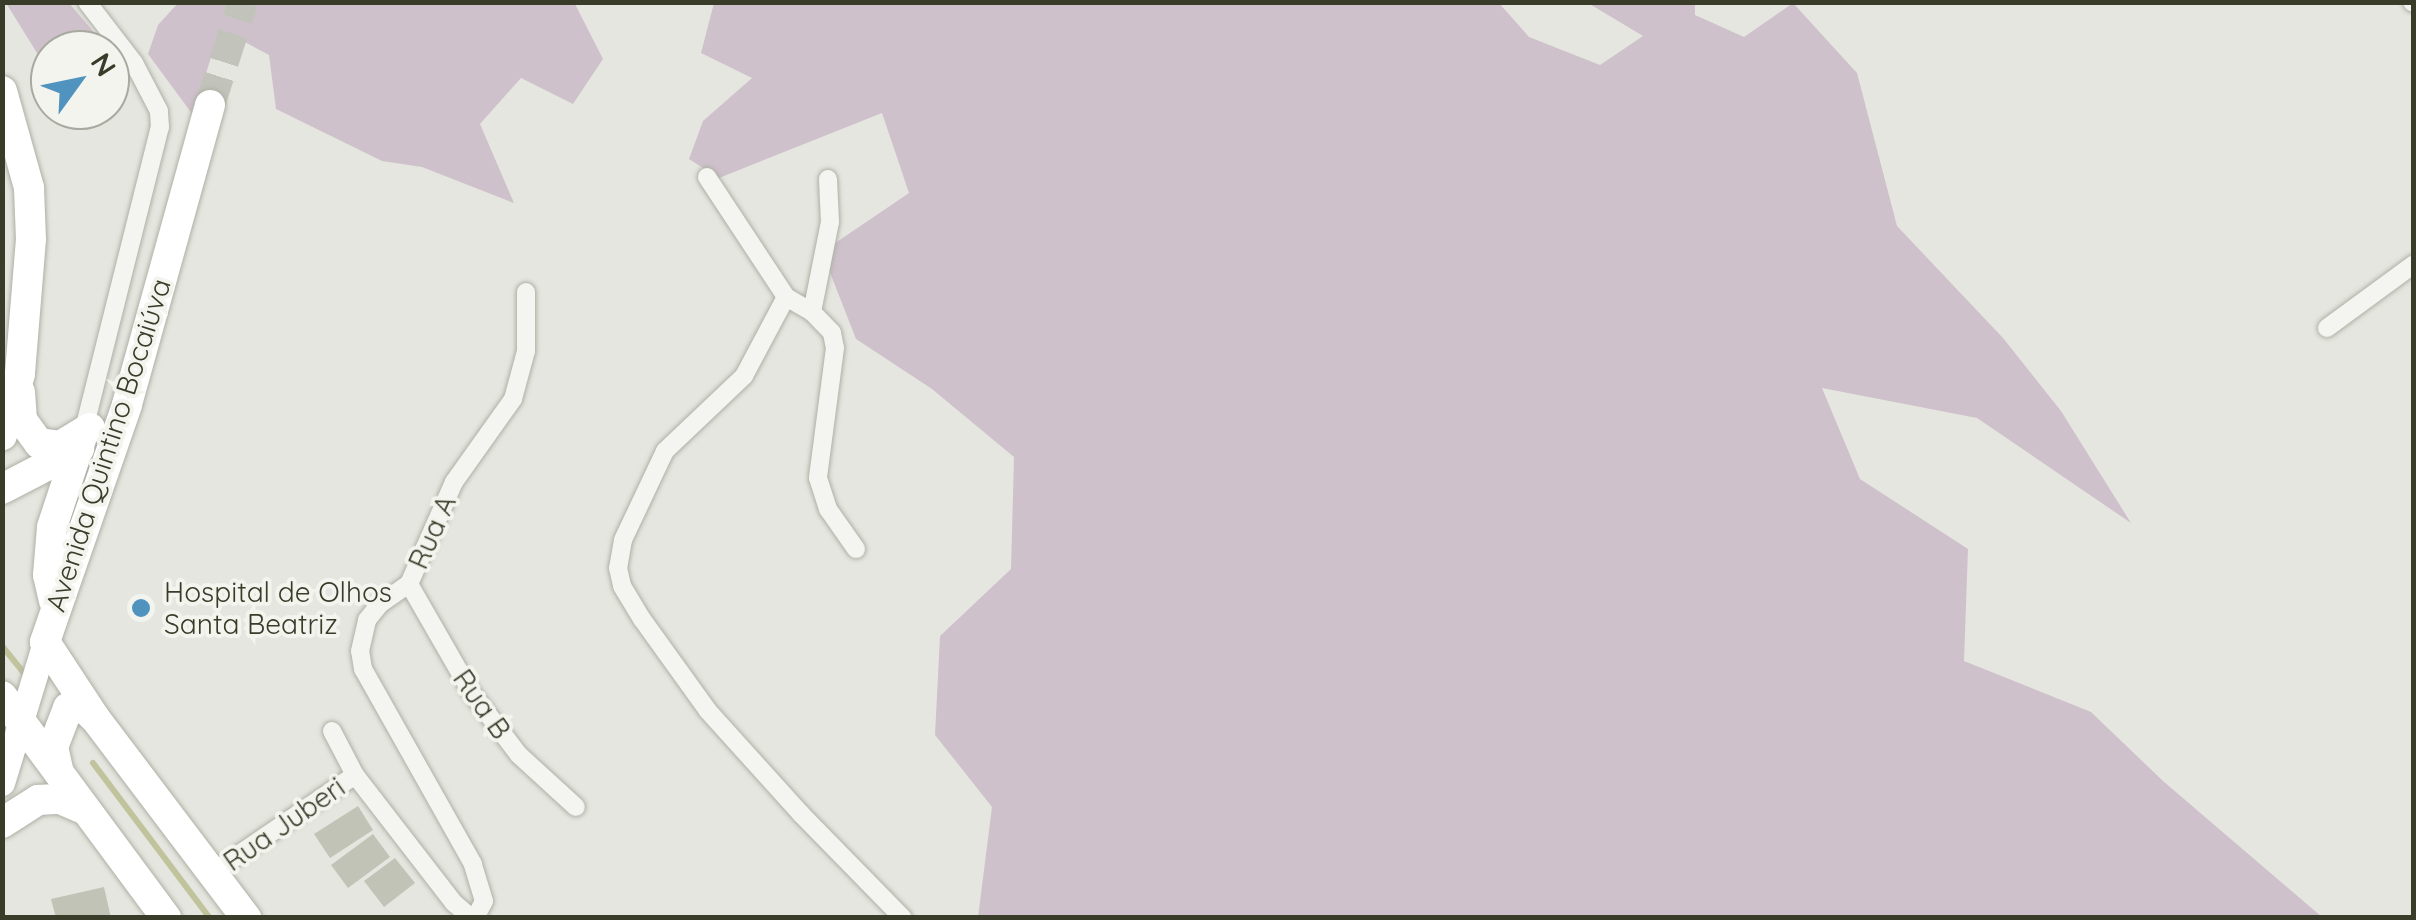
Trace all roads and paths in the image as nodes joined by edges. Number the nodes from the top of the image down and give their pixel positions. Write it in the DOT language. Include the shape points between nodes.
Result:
graph roads {
  1 [pos="87,2"];
  2 [pos="2,91"];
  3 [pos="210,105"];
  4 [pos="707,177"];
  5 [pos="828,180"];
  6 [pos="2414,264"];
  7 [pos="526,292"];
  8 [pos="786,297"];
  9 [pos="812,312"];
  10 [pos="2327,328"];
  11 [pos="20,374"];
  12 [pos="127,405"];
  13 [pos="2,434"];
  14 [pos="81,441"];
  15 [pos="2,489"];
  16 [pos="856,550"];
  17 [pos="410,584"];
  18 [pos="55,604"];
  19 [pos="45,642"];
  20 [pos="2,696"];
  21 [pos="95,718"];
  22 [pos="22,724"];
  23 [pos="332,731"];
  24 [pos="355,775"];
  25 [pos="63,782"];
  26 [pos="2,783"];
  27 [pos="576,807"];
  28 [pos="84,809"];
  29 [pos="2,823"];
  30 [pos="212,874"];
  31 [pos="166,918"];
  32 [pos="246,918"];
  33 [pos="473,918"];
  34 [pos="904,918"];
  1 -- 14 [label="street" via="151,92 160,126"];
  2 -- 11 [label="main road" via="29,188 30,285"];
  3 -- 12 [label="main road, Avenida Quintino Bocaiúva"];
  4 -- 8 [label="street"];
  5 -- 9 [label="street" via="830,222"];
  6 -- 10 [label="street"];
  7 -- 17 [label="street, Rua A" via="526,351 513,399 454,482"];
  8 -- 9 [label="street"];
  8 -- 34 [label="street" via="744,376 666,451 622,540 618,568 642,619 708,711"];
  9 -- 16 [label="street" via="834,340 818,478 828,509"];
  11 -- 13 [label="main road"];
  11 -- 14 [label="main road" via="22,420 32,437 54,447"];
  12 -- 14 [label="main road"];
  12 -- 18 [label="main road, Avenida Quintino Bocaiúva"];
  14 -- 15 [label="main road"];
  14 -- 18 [label="main road" via="47,556"];
  17 -- 27 [label="street, Rua B" via="471,692 520,756"];
  17 -- 33 [label="street, Rua A" via="368,620 363,669 472,864 484,900"];
  18 -- 19 [label="main road, Avenida Quintino Bocaiúva"];
  19 -- 21 [label="main road"];
  19 -- 22 [label="main road, Avenida Quintino Bocaiúva"];
  20 -- 22 [label="main road"];
  21 -- 25 [label="main road" via="83,707 68,708 53,747"];
  21 -- 30 [label="main road"];
  22 -- 25 [label="main road"];
  22 -- 26 [label="main road, Avenida Quintino Bocaiúva"];
  23 -- 24 [label="street, Rua A"];
  24 -- 30 [label="street, Rua Juberi"];
  24 -- 33 [label="street, Rua A" via="454,903"];
  25 -- 28 [label="main road"];
  28 -- 29 [label="main road" via="60,799 38,800"];
  28 -- 31 [label="main road"];
  30 -- 32 [label="main road"];
}
